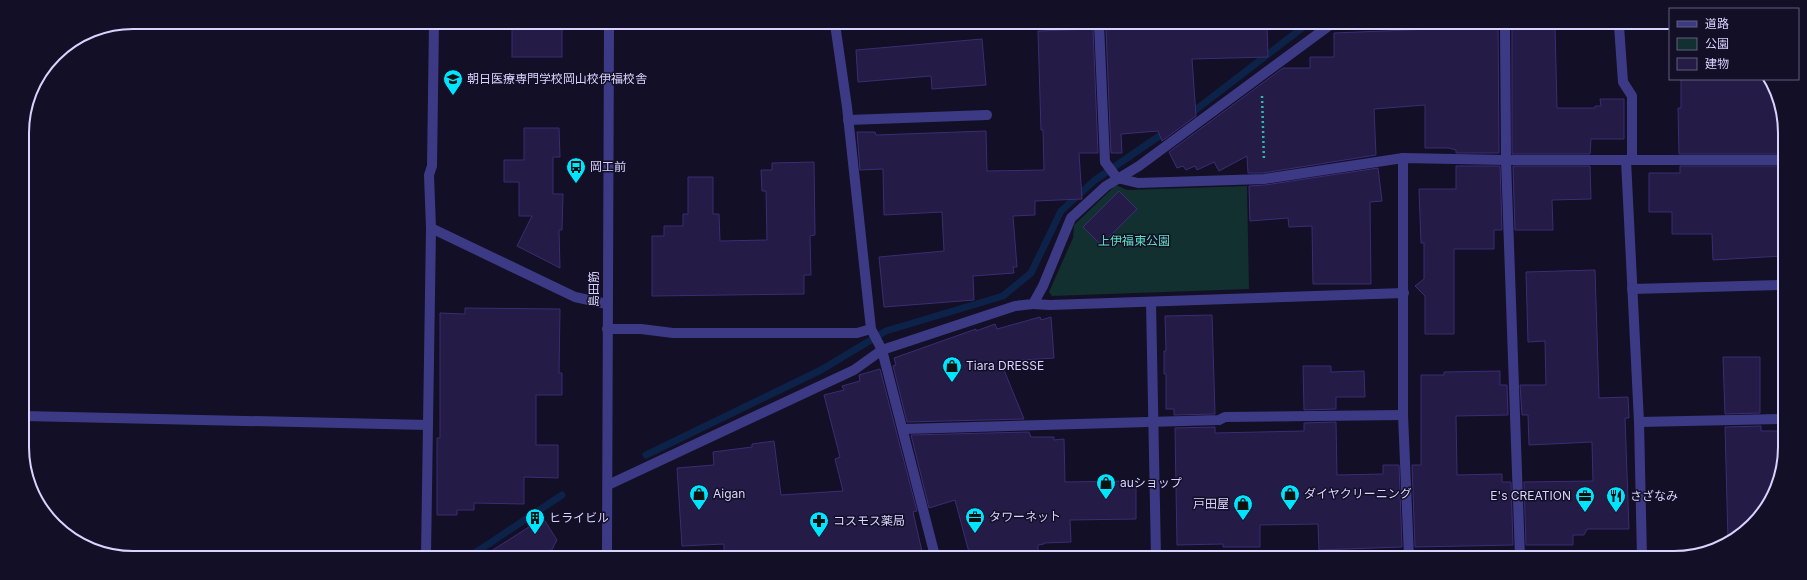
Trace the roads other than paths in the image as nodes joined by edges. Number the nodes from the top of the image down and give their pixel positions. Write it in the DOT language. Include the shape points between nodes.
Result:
graph roads {
  1 [pos="434,29"];
  2 [pos="609,29"];
  3 [pos="836,29"];
  4 [pos="1099,29"];
  5 [pos="1325,29"];
  6 [pos="1505,29"];
  7 [pos="1619,29"];
  8 [pos="987,115"];
  9 [pos="848,120"];
  10 [pos="1403,158"];
  11 [pos="1506,160"];
  12 [pos="1629,160"];
  13 [pos="1778,160"];
  14 [pos="1114,176"];
  15 [pos="431,228"];
  16 [pos="1778,285"];
  17 [pos="1632,289"];
  18 [pos="1404,293"];
  19 [pos="1152,302"];
  20 [pos="607,304"];
  21 [pos="1033,304"];
  22 [pos="607,329"];
  23 [pos="872,331"];
  24 [pos="880,348"];
  25 [pos="1403,415"];
  26 [pos="29,416"];
  27 [pos="1778,419"];
  28 [pos="1152,421"];
  29 [pos="1638,422"];
  30 [pos="428,425"];
  31 [pos="904,429"];
  32 [pos="608,485"];
  33 [pos="426,551"];
  34 [pos="607,551"];
  35 [pos="934,551"];
  36 [pos="1156,551"];
  37 [pos="1409,551"];
  38 [pos="1520,551"];
  39 [pos="1642,551"];
  1 -- 15 [label="street" via="432,166 429,176"];
  2 -- 20 [label="street, 島田筋"];
  3 -- 9 [label="street"];
  4 -- 14 [label="street" via="1105,162"];
  5 -- 14 [label="street" via="1139,166"];
  6 -- 11 [label="street"];
  7 -- 12 [label="street" via="1623,82 1632,96"];
  8 -- 9 [label="street"];
  9 -- 23 [label="street"];
  10 -- 11 [label="street"];
  10 -- 14 [label="street" via="1264,179 1138,183"];
  10 -- 18 [label="street"];
  11 -- 12 [label="street"];
  11 -- 38 [label="street"];
  12 -- 13 [label="street"];
  12 -- 17 [label="street"];
  14 -- 21 [label="street" via="1071,218"];
  15 -- 20 [label="street" via="575,297"];
  15 -- 30 [label="street"];
  16 -- 17 [label="street"];
  17 -- 29 [label="street"];
  18 -- 19 [label="street"];
  18 -- 25 [label="street"];
  19 -- 21 [label="street"];
  19 -- 28 [label="street"];
  20 -- 22 [label="street, 島田筋"];
  21 -- 24 [label="street" via="1015,306"];
  22 -- 23 [label="street" via="641,329 673,333"];
  22 -- 32 [label="street, 島田筋"];
  23 -- 24 [label="street"];
  24 -- 31 [label="street"];
  24 -- 32 [label="street" via="854,370"];
  25 -- 28 [label="street" via="1225,417 1219,420"];
  25 -- 37 [label="street"];
  26 -- 30 [label="street"];
  27 -- 29 [label="street"];
  28 -- 31 [label="street"];
  28 -- 36 [label="street"];
  29 -- 39 [label="street"];
  30 -- 33 [label="street"];
  31 -- 35 [label="street"];
  32 -- 34 [label="street, 島田筋"];
}
